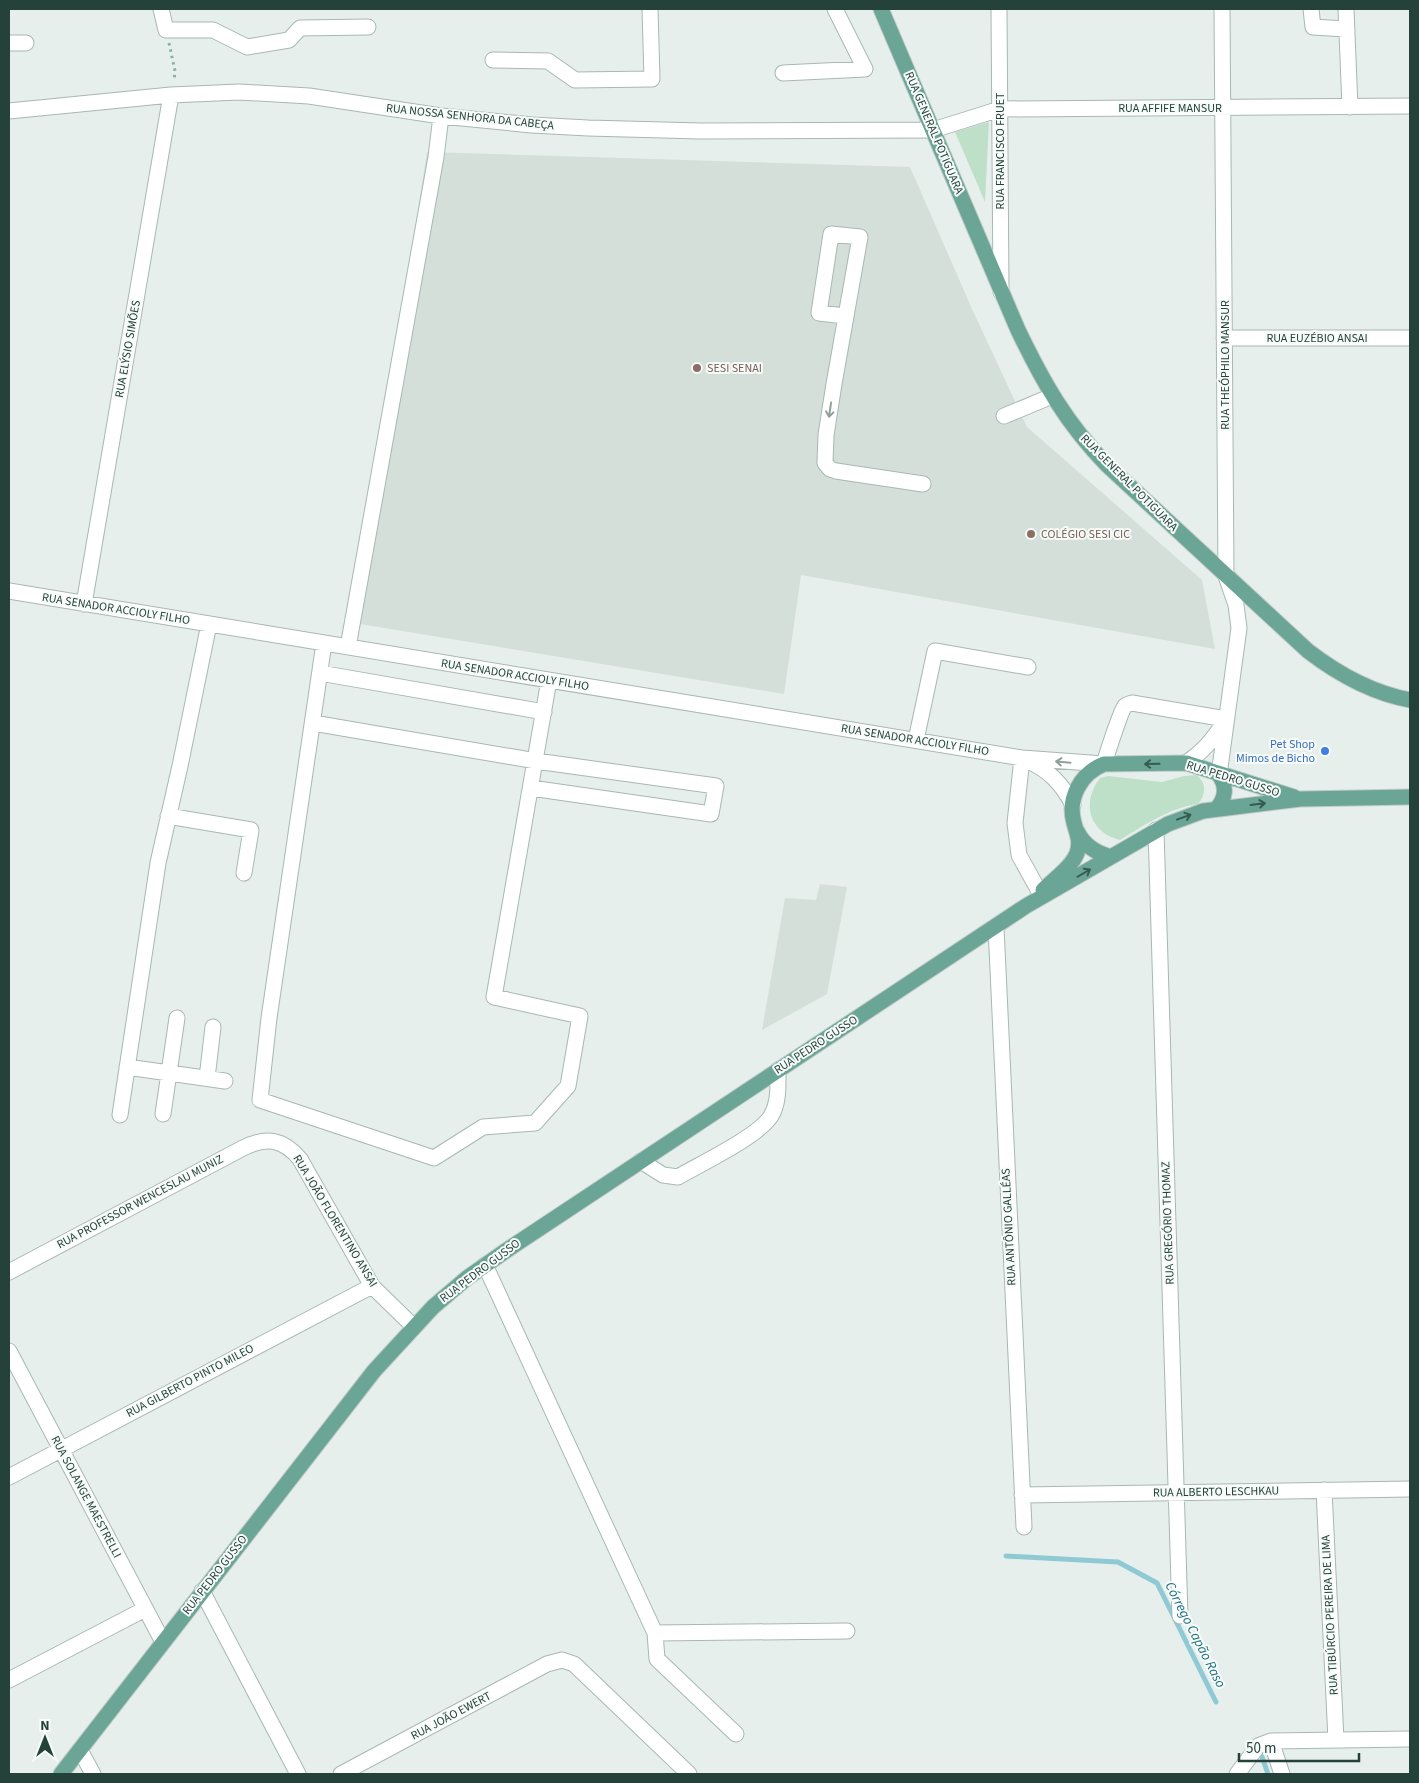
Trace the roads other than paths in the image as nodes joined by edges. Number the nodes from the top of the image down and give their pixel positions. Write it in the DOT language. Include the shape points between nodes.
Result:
graph roads {
  1 [pos="162,9"];
  2 [pos="650,9"];
  3 [pos="835,9"];
  4 [pos="880,9"];
  5 [pos="999,9"];
  6 [pos="1222,9"];
  7 [pos="1311,9"];
  8 [pos="1346,9"];
  9 [pos="368,26"];
  10 [pos="1346,30"];
  11 [pos="9,42"];
  12 [pos="26,42"];
  13 [pos="492,60"];
  14 [pos="783,73"];
  15 [pos="172,95"];
  16 [pos="1410,106"];
  17 [pos="1223,107"];
  18 [pos="1350,107"];
  19 [pos="1000,109"];
  20 [pos="9,111"];
  21 [pos="441,116"];
  22 [pos="933,130"];
  23 [pos="1001,293"];
  24 [pos="845,316"];
  25 [pos="1224,338"];
  26 [pos="1410,338"];
  27 [pos="1052,396"];
  28 [pos="1004,416"];
  29 [pos="922,484"];
  30 [pos="1226,576"];
  31 [pos="9,591"];
  32 [pos="84,604"];
  33 [pos="209,624"];
  34 [pos="324,643"];
  35 [pos="348,647"];
  36 [pos="1028,667"];
  37 [pos="320,673"];
  38 [pos="549,680"];
  39 [pos="1410,700"];
  40 [pos="544,712"];
  41 [pos="1226,719"];
  42 [pos="313,723"];
  43 [pos="916,740"];
  44 [pos="1022,758"];
  45 [pos="536,761"];
  46 [pos="1186,763"];
  47 [pos="1104,764"];
  48 [pos="1219,775"];
  49 [pos="531,788"];
  50 [pos="1410,798"];
  51 [pos="1300,799"];
  52 [pos="1073,805"];
  53 [pos="1216,809"];
  54 [pos="168,816"];
  55 [pos="1156,830"];
  56 [pos="1078,831"];
  57 [pos="1111,857"];
  58 [pos="244,873"];
  59 [pos="1040,893"];
  60 [pos="1026,906"];
  61 [pos="996,927"];
  62 [pos="177,1018"];
  63 [pos="213,1027"];
  64 [pos="127,1067"];
  65 [pos="778,1070"];
  66 [pos="169,1072"];
  67 [pos="207,1078"];
  68 [pos="225,1081"];
  69 [pos="162,1114"];
  70 [pos="120,1115"];
  71 [pos="274,1141"];
  72 [pos="641,1161"];
  73 [pos="485,1265"];
  74 [pos="9,1272"];
  75 [pos="372,1286"];
  76 [pos="414,1327"];
  77 [pos="9,1351"];
  78 [pos="61,1449"];
  79 [pos="9,1477"];
  80 [pos="1410,1489"];
  81 [pos="1324,1490"];
  82 [pos="1176,1492"];
  83 [pos="1022,1495"];
  84 [pos="1024,1527"];
  85 [pos="202,1591"];
  86 [pos="145,1609"];
  87 [pos="1180,1616"];
  88 [pos="847,1631"];
  89 [pos="655,1633"];
  90 [pos="163,1642"];
  91 [pos="9,1680"];
  92 [pos="736,1734"];
  93 [pos="1336,1740"];
  94 [pos="1410,1740"];
  95 [pos="1271,1741"];
  96 [pos="80,1750"];
  97 [pos="61,1774"];
  98 [pos="93,1774"];
  99 [pos="298,1774"];
  100 [pos="341,1774"];
  101 [pos="689,1774"];
  102 [pos="1237,1774"];
  103 [pos="1282,1774"];
  1 -- 9 [label="street" via="166,30 213,30 246,47 289,40 300,28"];
  2 -- 13 [label="street" via="652,79 575,80 548,61"];
  3 -- 14 [label="street" via="865,69"];
  4 -- 22 [label="main road, RUA GENERAL POTIGUARA"];
  5 -- 19 [label="street, RUA FRANCISCO FRUET"];
  6 -- 17 [label="street, RUA THEÓPHILO MANSUR"];
  7 -- 10 [label="street" via="1313,27"];
  8 -- 10 [label="street"];
  10 -- 18 [label="street"];
  11 -- 12 [label="street"];
  15 -- 20 [label="street, RUA NOSSA SENHORA DA CABEÇA"];
  15 -- 21 [label="street, RUA NOSSA SENHORA DA CABEÇA" via="239,92 300,96"];
  15 -- 32 [label="street, RUA ELÝSIO SIMÕES"];
  16 -- 18 [label="street, RUA AFFIFE MANSUR"];
  17 -- 18 [label="street, RUA AFFIFE MANSUR"];
  17 -- 19 [label="street, RUA AFFIFE MANSUR"];
  17 -- 25 [label="street, RUA THEÓPHILO MANSUR"];
  19 -- 22 [label="street, RUA AFFIFE MANSUR"];
  19 -- 23 [label="street, RUA FRANCISCO FRUET"];
  21 -- 22 [label="street, RUA NOSSA SENHORA DA CABEÇA" via="532,125 648,130"];
  21 -- 35 [label="street"];
  22 -- 23 [label="main road, RUA GENERAL POTIGUARA"];
  23 -- 27 [label="main road, RUA GENERAL POTIGUARA"];
  24 -- 24 [label="street" via="860,237 831,234 819,313"];
  24 -- 29 [label="street, one-way" via="826,435 825,463 830,469 849,474"];
  25 -- 26 [label="street, RUA EUZÉBIO ANSAI"];
  25 -- 30 [label="street, RUA THEÓPHILO MANSUR"];
  27 -- 28 [label="street"];
  27 -- 30 [label="main road, RUA GENERAL POTIGUARA" via="1086,443 1107,465"];
  30 -- 39 [label="main road, RUA GENERAL POTIGUARA" via="1329,667 1377,691"];
  30 -- 41 [label="street, RUA THEÓPHILO MANSUR" via="1239,628"];
  31 -- 32 [label="street, RUA SENADOR ACCIOLY FILHO"];
  32 -- 33 [label="street, RUA SENADOR ACCIOLY FILHO"];
  33 -- 34 [label="street, RUA SENADOR ACCIOLY FILHO"];
  33 -- 54 [label="street"];
  34 -- 35 [label="street, RUA SENADOR ACCIOLY FILHO"];
  34 -- 37 [label="street"];
  35 -- 38 [label="street, RUA SENADOR ACCIOLY FILHO"];
  36 -- 43 [label="street" via="935,651"];
  37 -- 40 [label="street"];
  37 -- 42 [label="street"];
  38 -- 40 [label="street"];
  38 -- 43 [label="street, RUA SENADOR ACCIOLY FILHO"];
  40 -- 45 [label="street"];
  41 -- 46 [label="street, RUA THEÓPHILO MANSUR" via="1210,744"];
  41 -- 47 [label="street" via="1132,703 1124,706 1119,716"];
  41 -- 48 [label="street, RUA THEÓPHILO MANSUR"];
  42 -- 45 [label="street"];
  42 -- 49 [label="street" via="269,1018 260,1100 434,1158 483,1127 535,1123 568,1086 580,1016 494,997"];
  43 -- 44 [label="street, RUA SENADOR ACCIOLY FILHO"];
  47 -- 44 [label="street, RUA SENADOR ACCIOLY FILHO, one-way"];
  44 -- 52 [label="street, RUA SENADOR ACCIOLY FILHO" via="1038,765 1057,780"];
  44 -- 59 [label="street" via="1015,824 1019,855"];
  45 -- 49 [label="street"];
  45 -- 49 [label="street" via="716,786 711,814"];
  46 -- 47 [label="main road, RUA PEDRO GUSSO, one-way"];
  46 -- 48 [label="main road, RUA PEDRO GUSSO"];
  47 -- 52 [label="main road, RUA PEDRO GUSSO" via="1094,767 1080,783"];
  48 -- 51 [label="main road, RUA PEDRO GUSSO"];
  48 -- 53 [label="main road" via="1224,792"];
  50 -- 51 [label="main road, RUA PEDRO GUSSO"];
  53 -- 51 [label="main road, RUA PEDRO GUSSO, one-way"];
  52 -- 56 [label="main road, RUA PEDRO GUSSO" via="1074,824"];
  55 -- 53 [label="main road, RUA PEDRO GUSSO, one-way" via="1184,817"];
  54 -- 58 [label="street" via="251,830"];
  54 -- 64 [label="street"];
  55 -- 57 [label="main road, RUA PEDRO GUSSO"];
  55 -- 82 [label="street, RUA GREGÓRIO THOMAZ"];
  56 -- 57 [label="main road" via="1092,849"];
  56 -- 59 [label="main road, RUA PEDRO GUSSO" via="1076,856"];
  60 -- 57 [label="main road, RUA PEDRO GUSSO, one-way"];
  59 -- 60 [label="main road, RUA PEDRO GUSSO"];
  60 -- 61 [label="main road, RUA PEDRO GUSSO"];
  61 -- 65 [label="main road, RUA PEDRO GUSSO"];
  61 -- 83 [label="street, RUA ANTÔNIO GALLÉAS"];
  62 -- 66 [label="street"];
  63 -- 67 [label="street"];
  64 -- 66 [label="street"];
  64 -- 70 [label="street"];
  65 -- 72 [label="main road, RUA PEDRO GUSSO"];
  65 -- 72 [label="street" via="777,1100 772,1116 757,1132 678,1177 663,1174"];
  66 -- 67 [label="street"];
  66 -- 69 [label="street"];
  67 -- 68 [label="street"];
  71 -- 74 [label="street, RUA PROFESSOR WENCESLAU MUNIZ" via="243,1148"];
  71 -- 75 [label="street, RUA JOÃO FLORENTINO ANSAI" via="285,1145 300,1159"];
  72 -- 73 [label="main road, RUA PEDRO GUSSO"];
  73 -- 76 [label="main road, RUA PEDRO GUSSO" via="449,1293"];
  73 -- 89 [label="street"];
  75 -- 76 [label="street, RUA JOÃO FLORENTINO ANSAI"];
  75 -- 78 [label="street, RUA GILBERTO PINTO MILEO"];
  76 -- 85 [label="main road, RUA PEDRO GUSSO" via="352,1397"];
  77 -- 78 [label="street, RUA SOLANGE MAESTRELLI"];
  78 -- 79 [label="street, RUA GILBERTO PINTO MILEO"];
  78 -- 86 [label="street, RUA SOLANGE MAESTRELLI"];
  80 -- 81 [label="street, RUA ALBERTO LESCHKAU"];
  81 -- 82 [label="street, RUA ALBERTO LESCHKAU"];
  81 -- 93 [label="street, RUA TIBÚRCIO PEREIRA DE LIMA"];
  82 -- 83 [label="street, RUA ALBERTO LESCHKAU"];
  82 -- 87 [label="street, RUA GREGÓRIO THOMAZ"];
  83 -- 84 [label="street, RUA ANTÔNIO GALLÉAS"];
  85 -- 90 [label="main road, RUA PEDRO GUSSO"];
  85 -- 99 [label="street"];
  86 -- 90 [label="street, RUA SOLANGE MAESTRELLI"];
  86 -- 91 [label="street"];
  88 -- 89 [label="street"];
  89 -- 92 [label="street" via="657,1659"];
  90 -- 96 [label="main road, RUA PEDRO GUSSO"];
  93 -- 94 [label="street"];
  93 -- 95 [label="street"];
  95 -- 102 [label="street" via="1258,1746"];
  95 -- 103 [label="street"];
  96 -- 97 [label="main road, RUA PEDRO GUSSO"];
  96 -- 98 [label="street"];
  100 -- 101 [label="street, RUA JOÃO EWERT" via="547,1664 562,1660 574,1664"];
}
